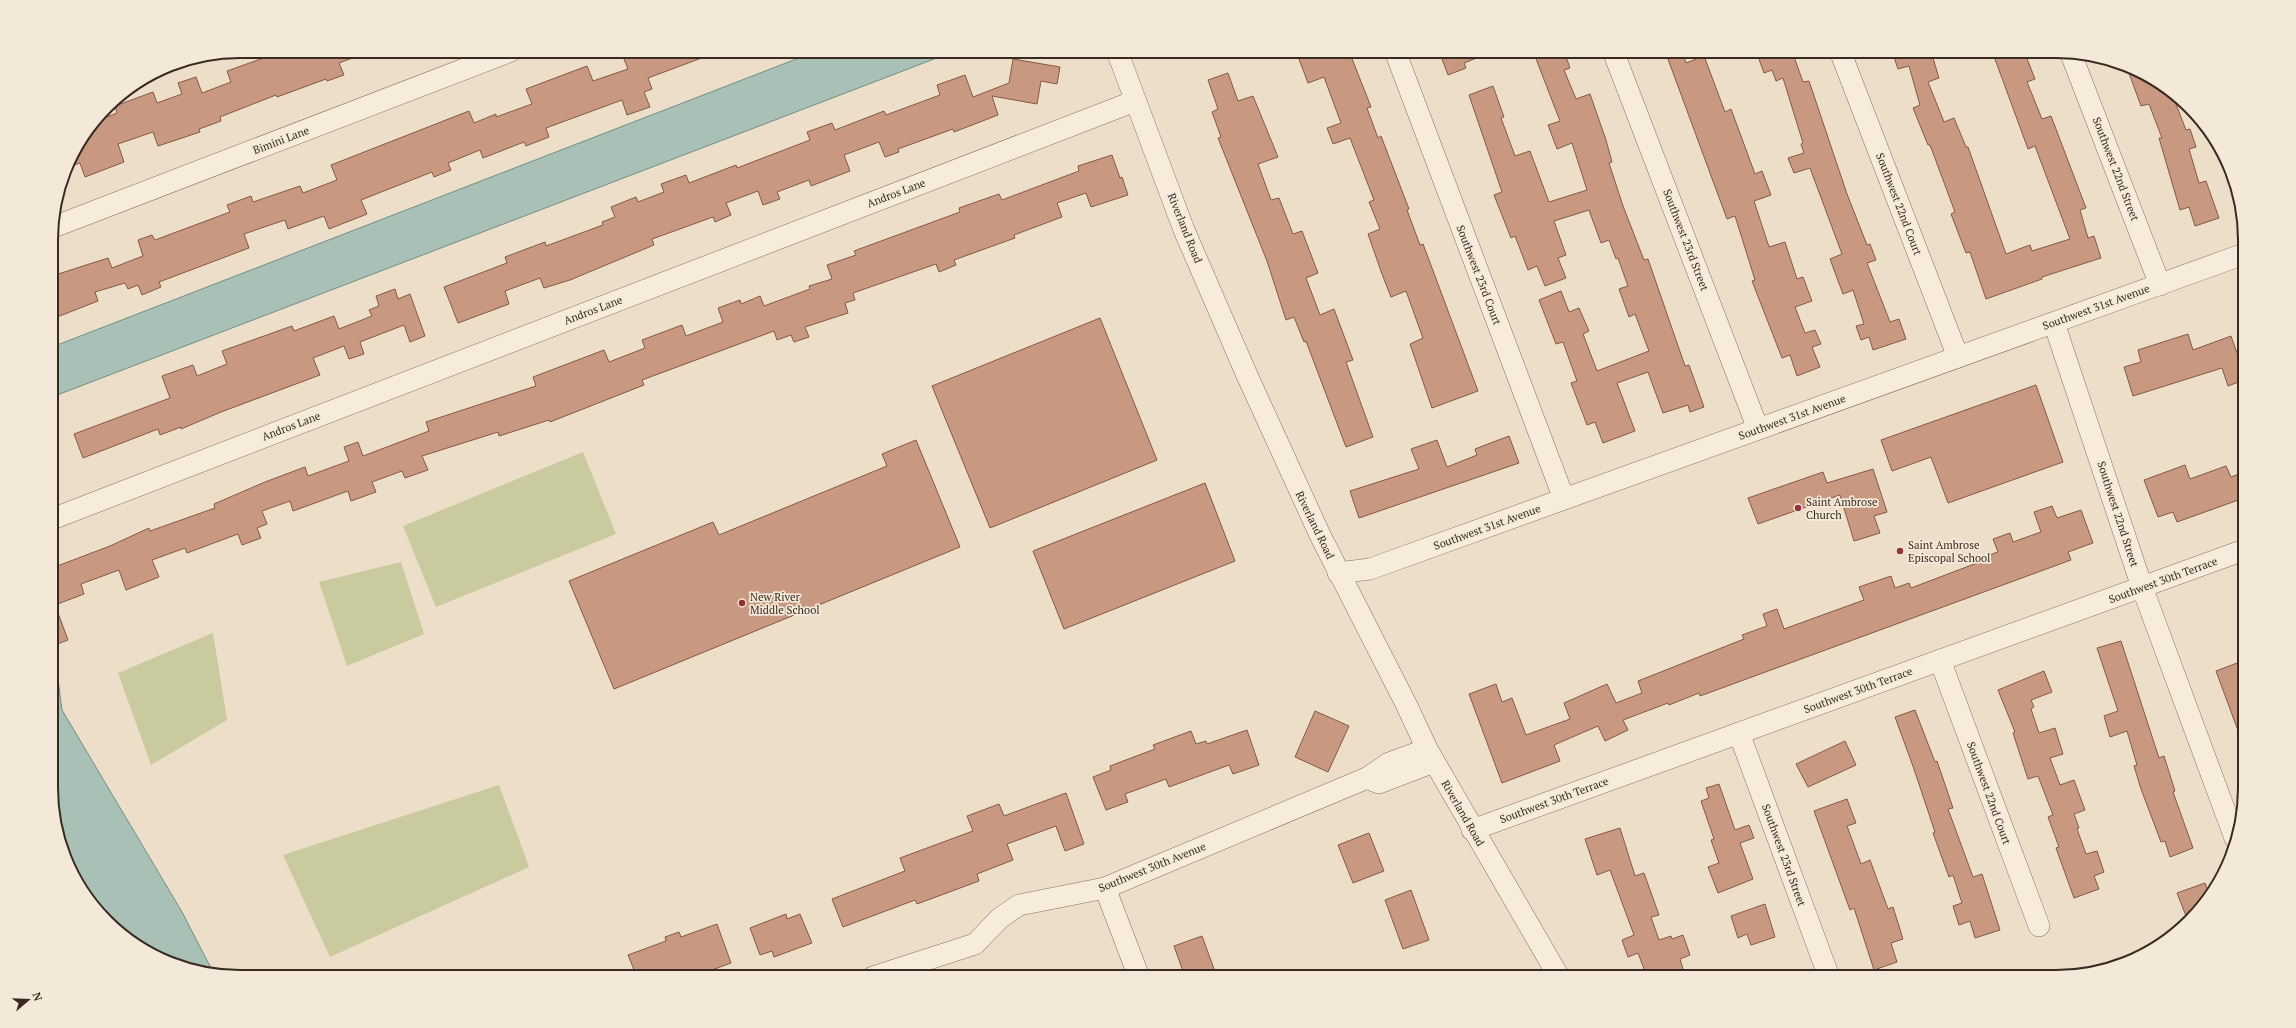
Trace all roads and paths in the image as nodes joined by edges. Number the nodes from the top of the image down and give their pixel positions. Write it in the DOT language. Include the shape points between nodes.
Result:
graph roads {
  1 [pos="493,58"];
  2 [pos="1119,58"];
  3 [pos="1398,58"];
  4 [pos="1616,58"];
  5 [pos="1843,58"];
  6 [pos="2073,59"];
  7 [pos="1135,101"];
  8 [pos="59,225"];
  9 [pos="2238,256"];
  10 [pos="2160,284"];
  11 [pos="2054,323"];
  12 [pos="1958,357"];
  13 [pos="1758,429"];
  14 [pos="1564,499"];
  15 [pos="58,517"];
  16 [pos="2238,552"];
  17 [pos="1338,572"];
  18 [pos="2142,588"];
  19 [pos="1940,660"];
  20 [pos="1739,733"];
  21 [pos="1430,756"];
  22 [pos="1472,830"];
  23 [pos="2233,832"];
  24 [pos="1105,888"];
  25 [pos="2039,926"];
  26 [pos="894,970"];
  27 [pos="1136,970"];
  28 [pos="1555,970"];
  29 [pos="1826,970"];
  1 -- 8 [label="street, Bimini Lane"];
  2 -- 7 [label="street, Riverland Road"];
  3 -- 14 [label="street, Southwest 23rd Court"];
  4 -- 13 [label="street, Southwest 23rd Street"];
  5 -- 12 [label="street, Southwest 22nd Court"];
  6 -- 10 [label="street, Southwest 22nd Street"];
  7 -- 15 [label="street, Andros Lane"];
  7 -- 17 [label="street, Riverland Road" via="1184,230"];
  9 -- 10 [label="street, Southwest 31st Avenue"];
  10 -- 11 [label="street, Southwest 31st Avenue"];
  11 -- 12 [label="street, Southwest 31st Avenue"];
  11 -- 18 [label="street, Southwest 22nd Street"];
  12 -- 13 [label="street, Southwest 31st Avenue"];
  13 -- 14 [label="street, Southwest 31st Avenue"];
  14 -- 17 [label="street, Southwest 31st Avenue" via="1370,569"];
  16 -- 18 [label="street, Southwest 30th Terrace"];
  17 -- 21 [label="street, Riverland Road"];
  18 -- 19 [label="street, Southwest 30th Terrace"];
  18 -- 23 [label="street, Southwest 22nd Street"];
  19 -- 20 [label="street, Southwest 30th Terrace"];
  19 -- 25 [label="street, Southwest 22nd Court"];
  20 -- 22 [label="street, Southwest 30th Terrace"];
  20 -- 29 [label="street, Southwest 23rd Street"];
  21 -- 22 [label="street, Riverland Road"];
  21 -- 24 [label="street, Southwest 30th Avenue" via="1379,783 1367,778"];
  22 -- 28 [label="street, Riverland Road"];
  24 -- 26 [label="street, Southwest 30th Avenue" via="1019,904 1000,918 974,944"];
  24 -- 27 [label="street"];
}
